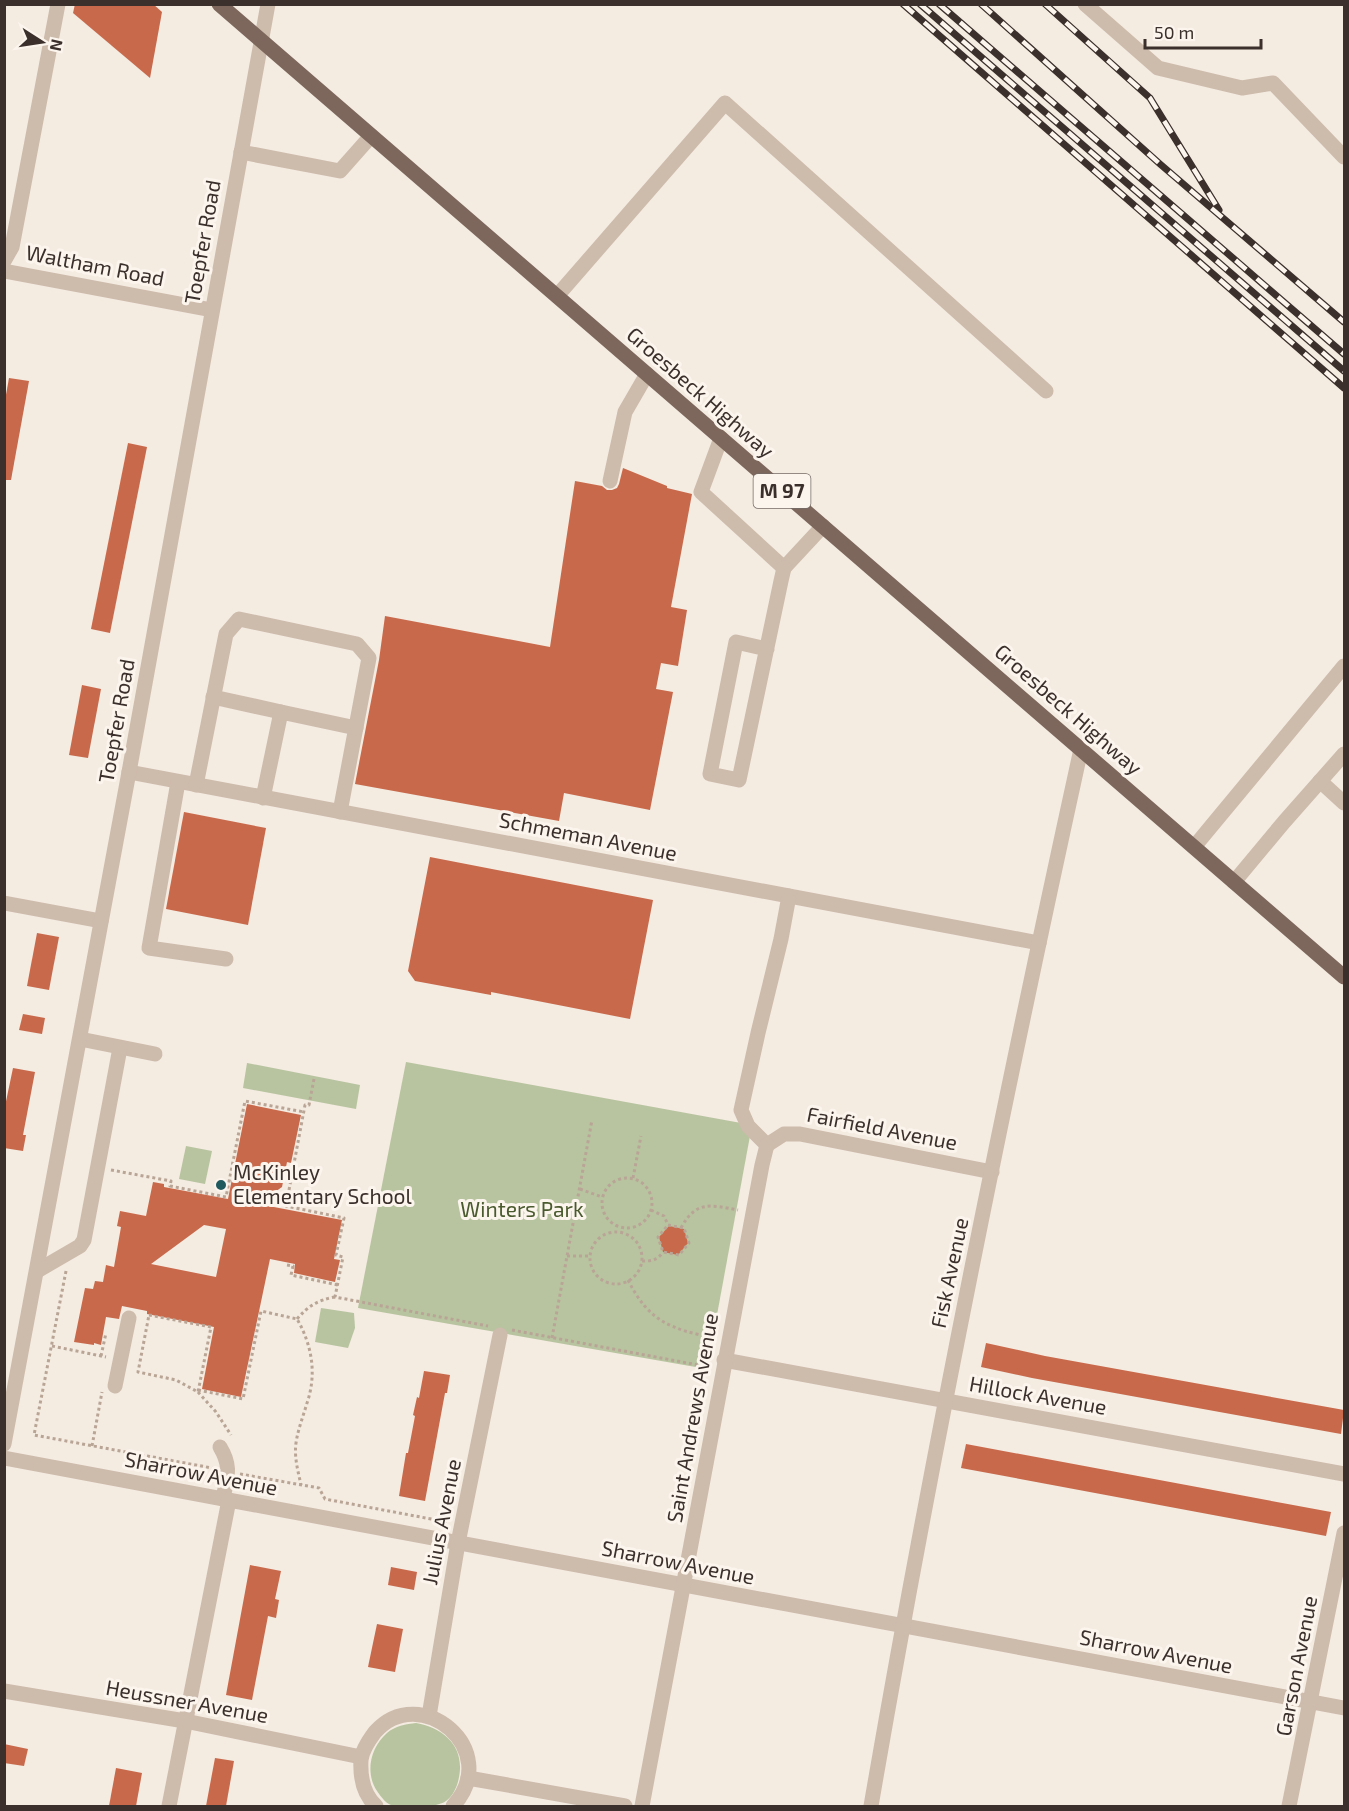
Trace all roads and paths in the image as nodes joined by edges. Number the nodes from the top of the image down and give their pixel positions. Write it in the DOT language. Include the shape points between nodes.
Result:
graph roads {
  1 [pos="58,4"];
  2 [pos="219,4"];
  3 [pos="268,4"];
  4 [pos="1084,4"];
  5 [pos="261,41"];
  6 [pos="371,136"];
  7 [pos="241,152"];
  8 [pos="1344,157"];
  9 [pos="4,261"];
  10 [pos="4,271"];
  11 [pos="556,296"];
  12 [pos="212,310"];
  13 [pos="647,374"];
  14 [pos="1046,391"];
  15 [pos="721,438"];
  16 [pos="610,482"];
  17 [pos="823,526"];
  18 [pos="784,568"];
  19 [pos="767,649"];
  20 [pos="1344,666"];
  21 [pos="213,697"];
  22 [pos="281,712"];
  23 [pos="356,728"];
  24 [pos="1081,749"];
  25 [pos="1344,754"];
  26 [pos="129,772"];
  27 [pos="1320,781"];
  28 [pos="178,782"];
  29 [pos="196,785"];
  30 [pos="263,798"];
  31 [pos="1344,803"];
  32 [pos="340,812"];
  33 [pos="1194,847"];
  34 [pos="1234,882"];
  35 [pos="789,896"];
  36 [pos="4,903"];
  37 [pos="101,921"];
  38 [pos="1039,943"];
  39 [pos="226,959"];
  40 [pos="1344,977"];
  41 [pos="80,1039"];
  42 [pos="120,1048"];
  43 [pos="155,1054"];
  44 [pos="314,1079"];
  45 [pos="304,1112"];
  46 [pos="592,1120"];
  47 [pos="640,1136"];
  48 [pos="767,1145"];
  49 [pos="109,1169"];
  50 [pos="992,1172"];
  51 [pos="633,1179"];
  52 [pos="580,1189"];
  53 [pos="602,1197"];
  54 [pos="651,1210"];
  55 [pos="738,1210"];
  56 [pos="668,1225"];
  57 [pos="622,1227"];
  58 [pos="681,1228"];
  59 [pos="621,1232"];
  60 [pos="663,1252"];
  61 [pos="567,1256"];
  62 [pos="591,1256"];
  63 [pos="642,1261"];
  64 [pos="287,1265"];
  65 [pos="37,1271"];
  66 [pos="628,1280"];
  67 [pos="338,1284"];
  68 [pos="335,1297"];
  69 [pos="129,1318"];
  70 [pos="297,1319"];
  71 [pos="500,1330"];
  72 [pos="106,1333"];
  73 [pos="552,1338"];
  74 [pos="715,1338"];
  75 [pos="52,1346"];
  76 [pos="101,1356"];
  77 [pos="121,1360"];
  78 [pos="724,1360"];
  79 [pos="140,1364"];
  80 [pos="709,1367"];
  81 [pos="109,1388"];
  82 [pos="198,1390"];
  83 [pos="945,1400"];
  84 [pos="4,1444"];
  85 [pos="92,1446"];
  86 [pos="220,1447"];
  87 [pos="4,1458"];
  88 [pos="238,1473"];
  89 [pos="1344,1474"];
  90 [pos="300,1485"];
  91 [pos="226,1500"];
  92 [pos="447,1522"];
  93 [pos="1344,1533"];
  94 [pos="458,1544"];
  95 [pos="683,1585"];
  96 [pos="902,1626"];
  97 [pos="4,1691"];
  98 [pos="1311,1702"];
  99 [pos="1344,1708"];
  100 [pos="429,1716"];
  101 [pos="185,1721"];
  102 [pos="361,1756"];
  103 [pos="468,1778"];
  104 [pos="169,1806"];
  105 [pos="376,1806"];
  106 [pos="453,1806"];
  107 [pos="625,1806"];
  108 [pos="642,1806"];
  109 [pos="871,1806"];
  110 [pos="1289,1806"];
  1 -- 9 [label="street" via="11,250"];
  2 -- 5 [label="main road, Groesbeck Highway / M 97"];
  3 -- 5 [label="street, Toepfer Road"];
  4 -- 8 [label="street" via="1158,68 1242,88 1273,83"];
  5 -- 6 [label="main road, Groesbeck Highway / M 97"];
  5 -- 7 [label="street, Toepfer Road"];
  6 -- 7 [label="street" via="340,171"];
  6 -- 11 [label="main road, Groesbeck Highway / M 97"];
  7 -- 12 [label="street, Toepfer Road"];
  10 -- 12 [label="street, Waltham Road"];
  11 -- 13 [label="main road, Groesbeck Highway / M 97"];
  11 -- 14 [label="street" via="725,104"];
  12 -- 26 [label="street, Toepfer Road"];
  13 -- 15 [label="main road, Groesbeck Highway / M 97"];
  13 -- 16 [label="street" via="625,412"];
  15 -- 17 [label="main road, Groesbeck Highway / M 97"];
  15 -- 18 [label="street" via="701,492"];
  17 -- 18 [label="street"];
  17 -- 24 [label="main road, Groesbeck Highway / M 97"];
  18 -- 19 [label="street"];
  19 -- 19 [label="street" via="739,780 710,774 736,642"];
  20 -- 33 [label="street"];
  21 -- 22 [label="street"];
  21 -- 23 [label="street" via="226,634 239,619 357,644 369,658"];
  21 -- 29 [label="street"];
  22 -- 23 [label="street"];
  22 -- 30 [label="street"];
  23 -- 32 [label="street"];
  24 -- 33 [label="main road, Groesbeck Highway / M 97"];
  24 -- 38 [label="street, Fisk Avenue"];
  25 -- 27 [label="street"];
  26 -- 28 [label="street, Schmeman Avenue"];
  26 -- 37 [label="street, Toepfer Road"];
  27 -- 31 [label="street"];
  27 -- 34 [label="street"];
  28 -- 29 [label="street, Schmeman Avenue"];
  28 -- 39 [label="street" via="149,948"];
  29 -- 30 [label="street, Schmeman Avenue"];
  30 -- 32 [label="street, Schmeman Avenue"];
  32 -- 35 [label="street, Schmeman Avenue"];
  33 -- 34 [label="main road, Groesbeck Highway / M 97"];
  34 -- 40 [label="main road, Groesbeck Highway / M 97"];
  35 -- 38 [label="street, Schmeman Avenue"];
  35 -- 48 [label="street" via="741,1110 748,1125"];
  36 -- 37 [label="street"];
  37 -- 41 [label="street, Toepfer Road"];
  38 -- 50 [label="street, Fisk Avenue"];
  41 -- 42 [label="street"];
  41 -- 65 [label="street, Toepfer Road"];
  42 -- 43 [label="street"];
  42 -- 65 [label="street" via="84,1240"];
  44 -- 45 [label="path" via="309,1106 305,1105"];
  45 -- 49 [label="path" via="245,1101 226,1197"];
  45 -- 67 [label="path" via="286,1206 344,1218 336,1255 344,1257"];
  46 -- 52 [label="path"];
  47 -- 51 [label="path"];
  48 -- 50 [label="street, Fairfield Avenue" via="784,1134 800,1134"];
  48 -- 78 [label="street, Saint Andrews Avenue"];
  50 -- 83 [label="street, Fisk Avenue"];
  51 -- 53 [label="path" via="611,1183"];
  51 -- 54 [label="path" via="649,1190"];
  52 -- 53 [label="path"];
  52 -- 61 [label="path"];
  53 -- 57 [label="path" via="608,1220"];
  54 -- 56 [label="path" via="664,1215"];
  54 -- 57 [label="path" via="638,1225"];
  55 -- 58 [label="path" via="704,1206 692,1212"];
  56 -- 58 [label="path"];
  56 -- 60 [label="path" via="658,1237"];
  57 -- 59 [label="path"];
  58 -- 60 [label="path" via="689,1244 679,1256"];
  59 -- 62 [label="path" via="598,1239"];
  59 -- 63 [label="path" via="635,1240"];
  60 -- 63 [label="path" via="653,1261"];
  61 -- 62 [label="path"];
  61 -- 73 [label="path"];
  62 -- 66 [label="path" via="594,1271 607,1282"];
  63 -- 66 [label="path"];
  64 -- 67 [label="path" via="293,1266 291,1275"];
  65 -- 84 [label="street, Toepfer Road"];
  66 -- 74 [label="path" via="641,1302 662,1321 684,1332"];
  67 -- 68 [label="path"];
  68 -- 70 [label="path" via="311,1305"];
  68 -- 71 [label="path"];
  69 -- 77 [label="street"];
  70 -- 82 [label="path" via="261,1311 243,1399"];
  70 -- 90 [label="path" via="307,1338 312,1365 311,1391 296,1446"];
  71 -- 73 [label="path"];
  71 -- 94 [label="street, Julius Avenue"];
  72 -- 76 [label="path"];
  73 -- 80 [label="path"];
  75 -- 76 [label="path"];
  76 -- 77 [label="path"];
  77 -- 79 [label="path"];
  77 -- 81 [label="street"];
  78 -- 83 [label="street, Hillock Avenue"];
  78 -- 95 [label="street, Saint Andrews Avenue"];
  79 -- 82 [label="path" via="138,1372 176,1380"];
  79 -- 82 [label="path" via="149,1315 211,1327"];
  81 -- 85 [label="path"];
  83 -- 89 [label="street, Hillock Avenue"];
  83 -- 96 [label="street, Fisk Avenue"];
  86 -- 91 [label="street" via="228,1464"];
  87 -- 91 [label="street, Sharrow Avenue"];
  88 -- 90 [label="path"];
  90 -- 92 [label="path" via="319,1488 325,1499"];
  91 -- 94 [label="street, Sharrow Avenue"];
  91 -- 101 [label="street"];
  93 -- 98 [label="street, Garson Avenue"];
  94 -- 95 [label="street, Sharrow Avenue"];
  94 -- 100 [label="street, Julius Avenue"];
  95 -- 96 [label="street, Sharrow Avenue"];
  95 -- 108 [label="street, Saint Andrews Avenue"];
  96 -- 98 [label="street, Sharrow Avenue"];
  96 -- 109 [label="street, Fisk Avenue"];
  97 -- 101 [label="street, Heussner Avenue"];
  98 -- 99 [label="street, Sharrow Avenue"];
  98 -- 110 [label="street, Garson Avenue"];
  100 -- 102 [label="street" via="394,1718 368,1740"];
  100 -- 103 [label="street" via="443,1723 460,1740 468,1762"];
  101 -- 102 [label="street, Heussner Avenue"];
  101 -- 104 [label="street"];
  102 -- 105 [label="street" via="361,1779 369,1800"];
  103 -- 106 [label="street" via="461,1798"];
  103 -- 107 [label="street"];
}
